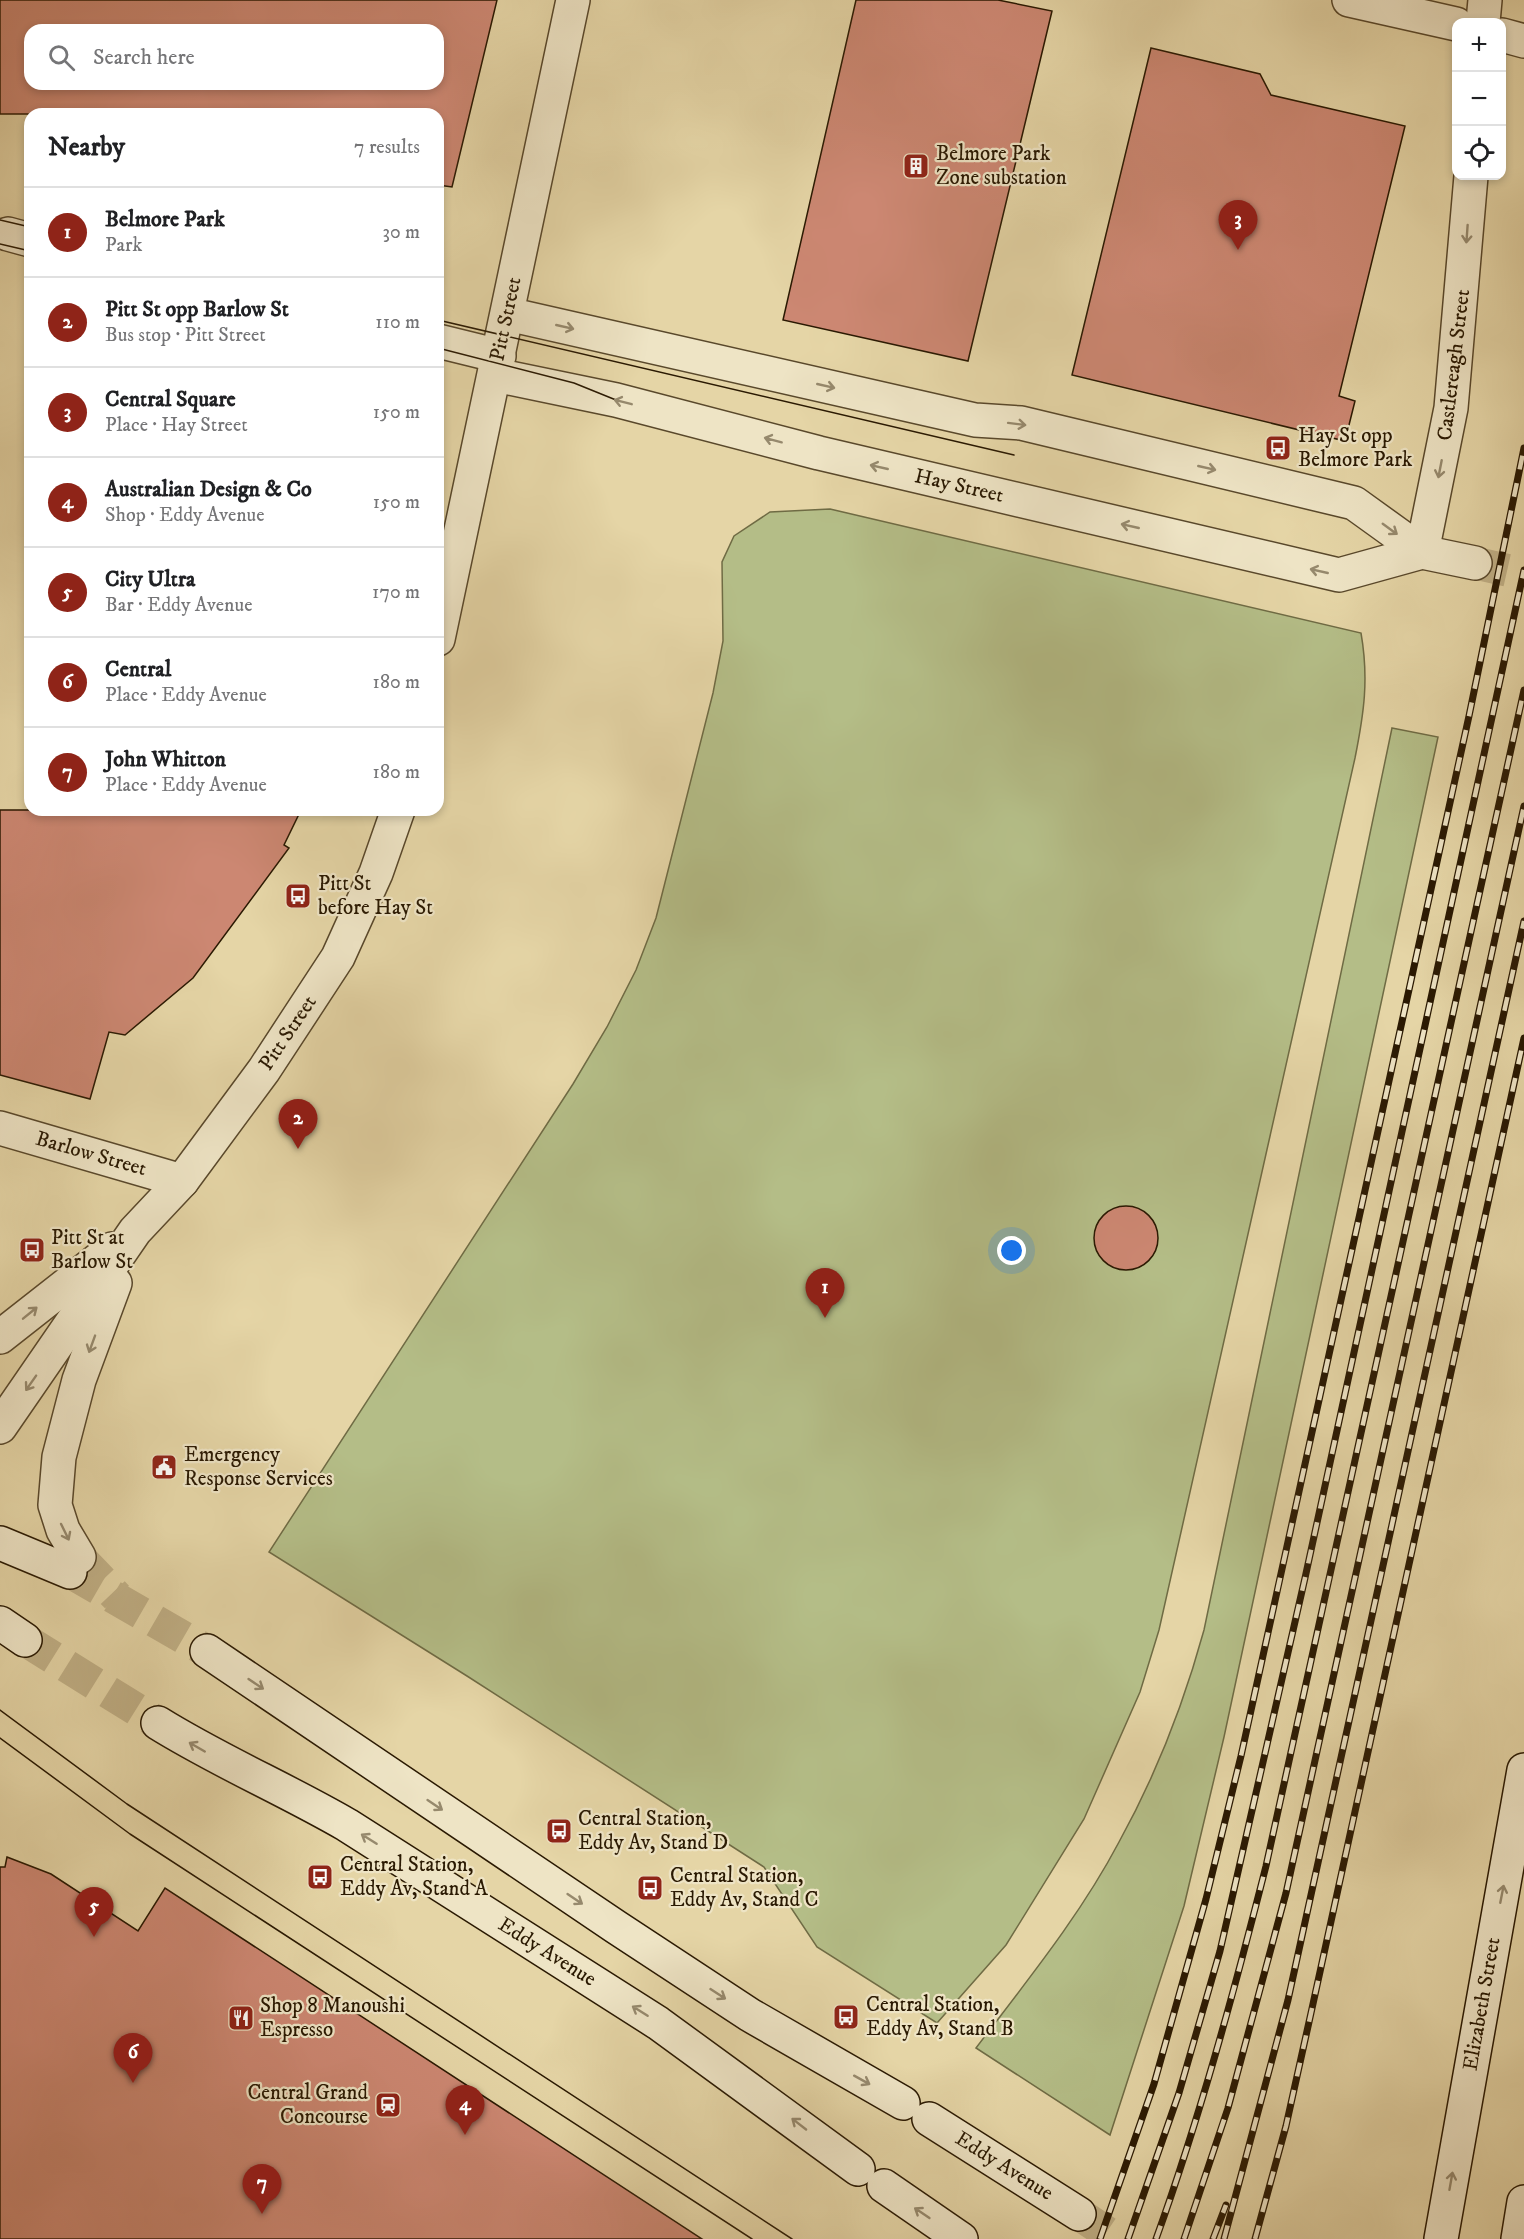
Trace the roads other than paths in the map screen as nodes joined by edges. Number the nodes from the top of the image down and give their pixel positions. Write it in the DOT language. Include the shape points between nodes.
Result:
graph roads {
  1 [pos="573,0"];
  2 [pos="1349,0"];
  3 [pos="1485,0"];
  4 [pos="1483,18"];
  5 [pos="1452,23"];
  6 [pos="1506,36"];
  7 [pos="1524,41"];
  8 [pos="1471,180"];
  9 [pos="508,314"];
  10 [pos="444,343"];
  11 [pos="497,365"];
  12 [pos="1422,552"];
  13 [pos="1475,563"];
  14 [pos="444,611"];
  15 [pos="396,816"];
  16 [pos="0,1128"];
  17 [pos="182,1181"];
  18 [pos="135,1231"];
  19 [pos="0,1337"];
  20 [pos="0,1427"];
  21 [pos="0,1543"];
  22 [pos="207,1651"];
  23 [pos="158,1723"];
  24 [pos="1524,1770"];
  25 [pos="1524,2202"];
  26 [pos="1079,2214"];
  27 [pos="961,2239"];
  28 [pos="1441,2239"];
  29 [pos="1518,2239"];
  1 -- 9 [label="street, Pitt Street"];
  2 -- 5 [label="street"];
  3 -- 4 [label="street"];
  6 -- 7 [label="street"];
  8 -- 12 [label="street, Castlereagh Street, one-way" via="1451,408"];
  9 -- 11 [label="street, Pitt Street"];
  9 -- 12 [label="street, Hay Street, one-way" via="975,420 1021,423 1354,503"];
  10 -- 11 [label="street, Hay Street"];
  12 -- 11 [label="street, Hay Street, one-way" via="1339,575 831,456"];
  11 -- 14 [label="street, Pitt Street"];
  12 -- 13 [label="street, Hay Street"];
  15 -- 17 [label="street, Pitt Street" via="376,873 338,957 264,1070"];
  16 -- 17 [label="street, Barlow Street"];
  17 -- 18 [label="street, Pitt Street"];
  19 -- 18 [label="street, Pitt Street, one-way"];
  18 -- 20 [label="street, Pitt Street, one-way"];
  18 -- 21 [label="street, one-way" via="79,1380 59,1457 55,1505 74,1564"];
  22 -- 26 [label="street, Eddy Avenue, one-way" via="635,1940"];
  27 -- 23 [label="street, Eddy Avenue, one-way" via="638,2010 347,1825 199,1749"];
  28 -- 24 [label="street, Elizabeth Street, one-way"];
  25 -- 29 [label="street"];
}
